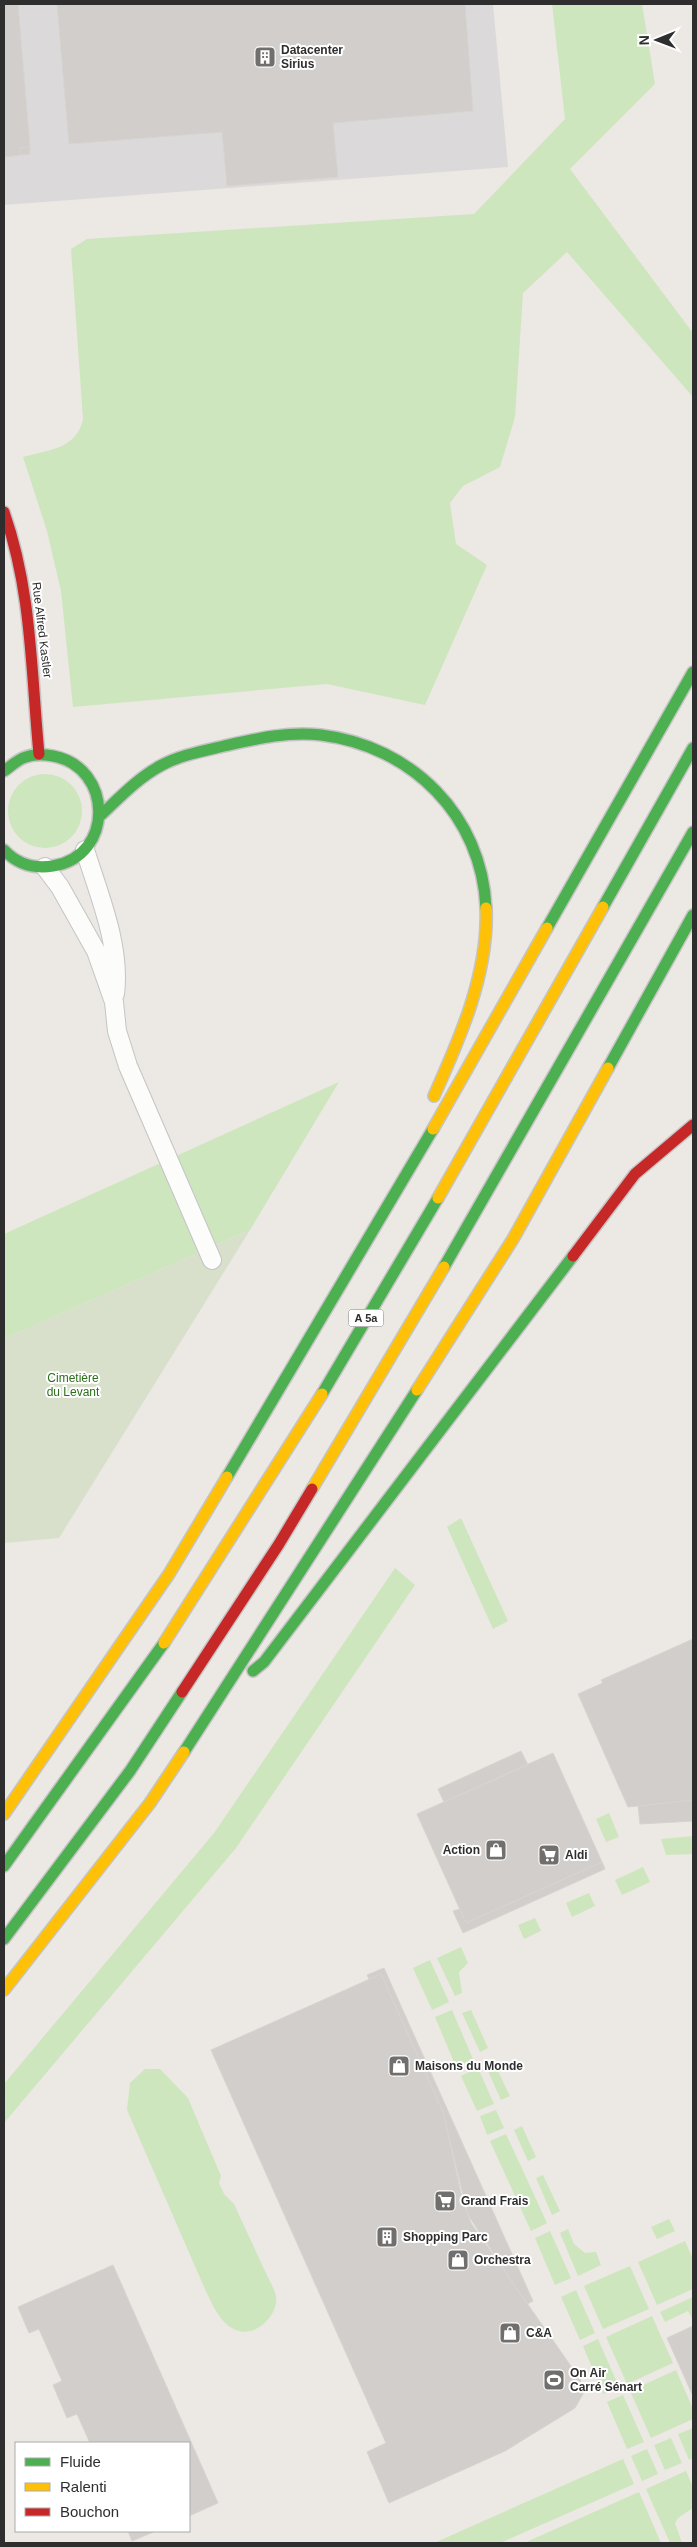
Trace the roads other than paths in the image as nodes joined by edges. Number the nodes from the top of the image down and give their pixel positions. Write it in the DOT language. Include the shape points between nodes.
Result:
graph roads {
  1 [pos="4,512"];
  2 [pos="693,672"];
  3 [pos="693,748"];
  4 [pos="39,754"];
  5 [pos="4,771"];
  6 [pos="101,815"];
  7 [pos="693,832"];
  8 [pos="85,850"];
  9 [pos="5,853"];
  10 [pos="45,868"];
  11 [pos="693,915"];
  12 [pos="114,1002"];
  13 [pos="427,1110"];
  14 [pos="693,1125"];
  15 [pos="411,1142"];
  16 [pos="406,1177"];
  17 [pos="212,1260"];
  18 [pos="221,1697"];
  19 [pos="4,1814"];
  20 [pos="4,1866"];
  21 [pos="4,1939"];
  22 [pos="4,1990"];
  1 -- 4 [label="main road, Rue Alfred Kastler" via="25,593"];
  2 -- 16 [label="main road"];
  3 -- 20 [label="main road, A 5a" via="401,1260 285,1453 179,1620"];
  4 -- 5 [label="main road" via="21,759"];
  4 -- 6 [label="main road" via="58,756 76,764 90,778 99,795"];
  6 -- 8 [label="main road" via="96,834"];
  6 -- 13 [label="main road" via="145,775 172,760 282,736 320,735 362,743 406,763 429,781 455,812 473,848 485,884 486,935 477,987 462,1034"];
  7 -- 21 [label="main road" via="443,1268 279,1544 130,1771"];
  8 -- 10 [label="main road" via="60,865"];
  8 -- 12 [label="street" via="113,949 117,975"];
  9 -- 10 [label="main road" via="18,861"];
  10 -- 12 [label="street" via="92,942"];
  11 -- 18 [label="main road" via="512,1239"];
  12 -- 17 [label="street" via="117,1031 128,1066"];
  14 -- 18 [label="main road" via="635,1174 264,1662"];
  15 -- 16 [label="main road"];
  16 -- 19 [label="main road" via="169,1574"];
  18 -- 22 [label="main road" via="150,1803"];
}
